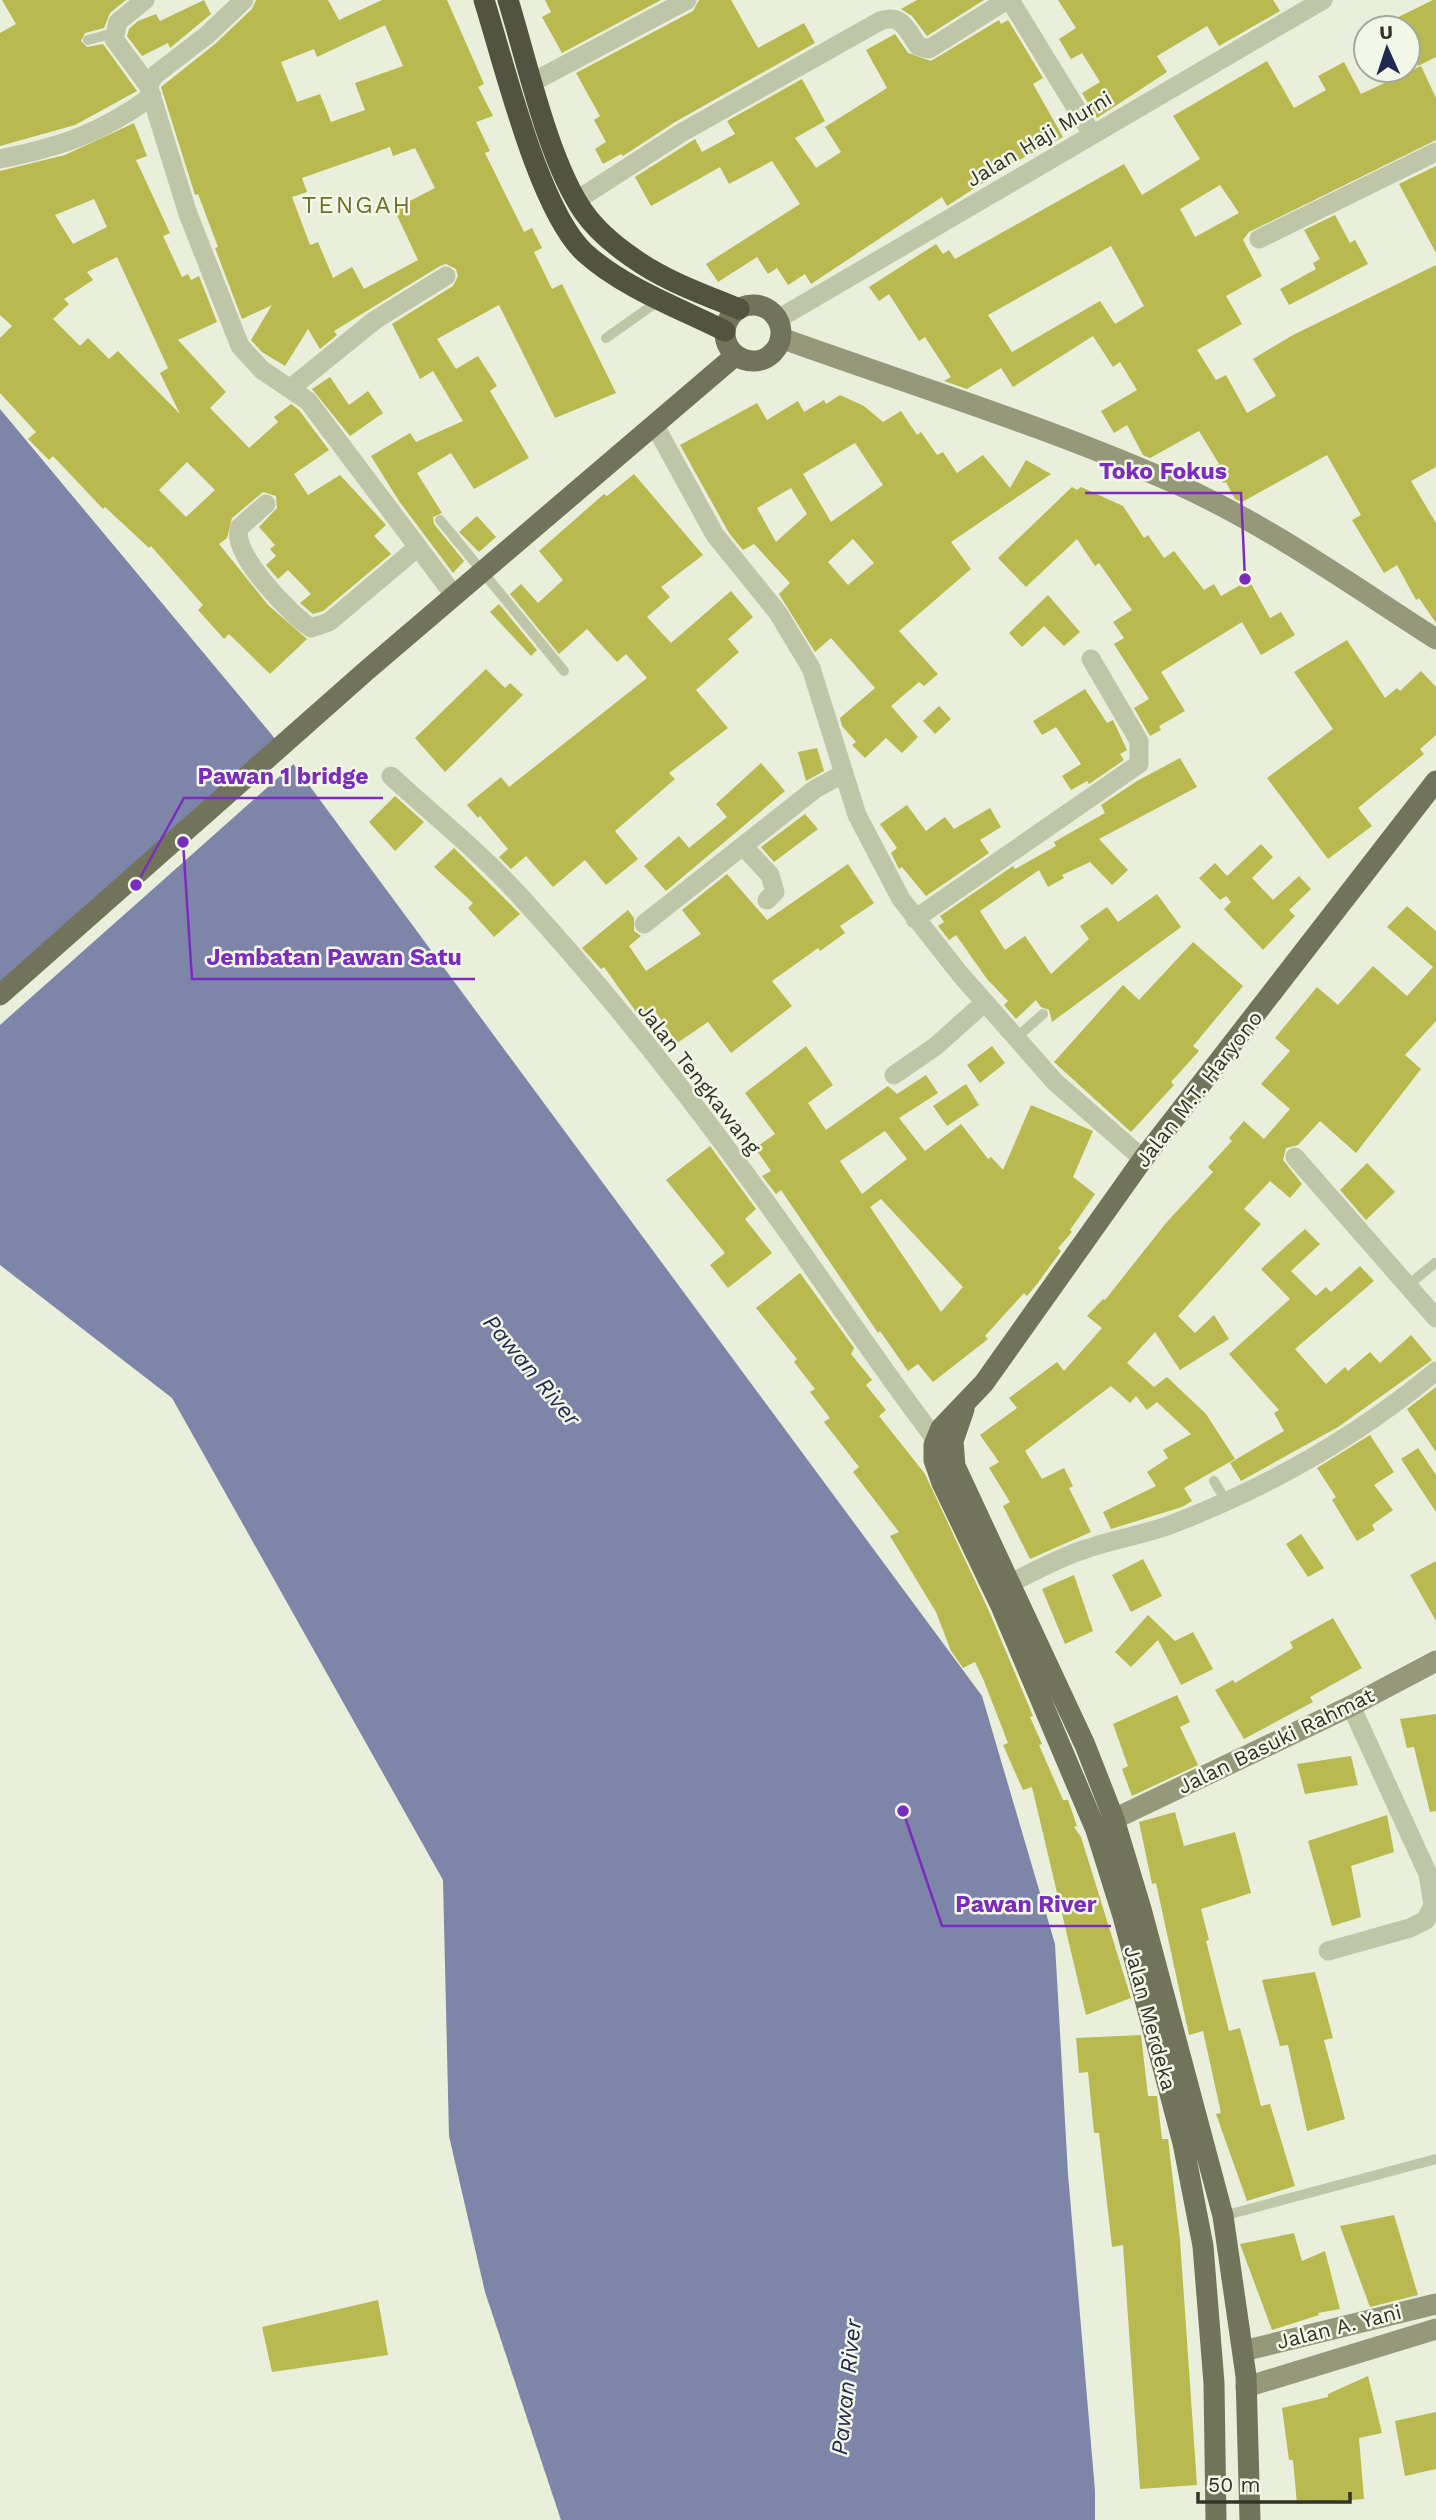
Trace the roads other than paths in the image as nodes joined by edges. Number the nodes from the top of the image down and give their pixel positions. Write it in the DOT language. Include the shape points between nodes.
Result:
graph roads {
  1 [pos="145,0"];
  2 [pos="244,0"];
  3 [pos="484,0"];
  4 [pos="508,0"];
  5 [pos="687,0"];
  6 [pos="1009,0"];
  7 [pos="1323,0"];
  8 [pos="114,33"];
  9 [pos="88,40"];
  10 [pos="533,82"];
  11 [pos="150,91"];
  12 [pos="1092,134"];
  13 [pos="1436,152"];
  14 [pos="0,159"];
  15 [pos="577,200"];
  16 [pos="1259,239"];
  17 [pos="446,276"];
  18 [pos="660,299"];
  19 [pos="739,309"];
  20 [pos="780,329"];
  21 [pos="725,331"];
  22 [pos="606,338"];
  23 [pos="736,355"];
  24 [pos="292,387"];
  25 [pos="654,424"];
  26 [pos="266,503"];
  27 [pos="440,520"];
  28 [pos="418,547"];
  29 [pos="483,572"];
  30 [pos="454,595"];
  31 [pos="1436,639"];
  32 [pos="1091,659"];
  33 [pos="564,671"];
  34 [pos="843,774"];
  35 [pos="391,776"];
  36 [pos="1436,781"];
  37 [pos="744,847"];
  38 [pos="767,900"];
  39 [pos="915,919"];
  40 [pos="644,924"];
  41 [pos="0,995"];
  42 [pos="985,1002"];
  43 [pos="1043,1014"];
  44 [pos="1016,1038"];
  45 [pos="894,1074"];
  46 [pos="1295,1157"];
  47 [pos="1143,1160"];
  48 [pos="1435,1263"];
  49 [pos="1406,1286"];
  50 [pos="1436,1318"];
  51 [pos="1436,1371"];
  52 [pos="944,1433"];
  53 [pos="1214,1481"];
  54 [pos="1226,1502"];
  55 [pos="1010,1583"];
  56 [pos="1436,1661"];
  57 [pos="1351,1706"];
  58 [pos="1114,1819"];
  59 [pos="1328,1951"];
  60 [pos="1167,2043"];
  61 [pos="1436,2160"];
  62 [pos="1223,2216"];
  63 [pos="1436,2304"];
  64 [pos="1436,2329"];
  65 [pos="1243,2351"];
  66 [pos="1246,2387"];
  67 [pos="1216,2520"];
  68 [pos="1250,2520"];
  1 -- 8 [label="street" via="118,22"];
  2 -- 11 [label="street" via="155,75"];
  3 -- 18 [label="highway" via="532,153 556,212 584,252"];
  4 -- 10 [label="highway"];
  5 -- 10 [label="street"];
  6 -- 12 [label="street"];
  6 -- 15 [label="street" via="929,49 918,46 901,20 880,21 690,128"];
  7 -- 12 [label="street, Jalan Haji Murni"];
  8 -- 9 [label="lane"];
  8 -- 11 [label="street"];
  10 -- 15 [label="highway"];
  11 -- 14 [label="street" via="92,134"];
  11 -- 24 [label="street" via="188,214 240,346 262,370"];
  12 -- 20 [label="street, Jalan Haji Murni"];
  13 -- 16 [label="street"];
  15 -- 19 [label="highway" via="592,222 635,260"];
  17 -- 24 [label="street" via="375,320"];
  18 -- 21 [label="highway"];
  18 -- 22 [label="lane"];
  19 -- 20 [label="main road" via="765,307"];
  19 -- 21 [label="main road"];
  20 -- 23 [label="main road" via="778,347 764,359"];
  20 -- 31 [label="street" via="1181,486 1258,525"];
  21 -- 23 [label="main road"];
  23 -- 25 [label="main road"];
  24 -- 28 [label="street" via="308,401"];
  25 -- 29 [label="main road"];
  25 -- 34 [label="street" via="715,535 778,613 811,668"];
  26 -- 28 [label="street" via="240,527 238,543 263,581 311,628 329,622"];
  27 -- 29 [label="lane"];
  28 -- 30 [label="street"];
  29 -- 30 [label="main road"];
  29 -- 33 [label="lane"];
  30 -- 41 [label="main road"];
  32 -- 39 [label="street" via="1139,741 1139,764"];
  34 -- 37 [label="street" via="815,789"];
  34 -- 39 [label="street" via="872,846"];
  35 -- 52 [label="street, Jalan Tengkawang" via="517,893 590,976 761,1194 902,1398"];
  36 -- 47 [label="main road, Jalan M.T. Haryono"];
  37 -- 38 [label="street" via="773,879 775,892"];
  37 -- 40 [label="street"];
  39 -- 42 [label="street"];
  42 -- 44 [label="street"];
  42 -- 45 [label="street" via="936,1046"];
  43 -- 44 [label="lane"];
  44 -- 47 [label="street" via="1055,1082"];
  46 -- 49 [label="street"];
  47 -- 52 [label="main road, Jalan M.T. Haryono"];
  48 -- 49 [label="lane"];
  49 -- 50 [label="street"];
  51 -- 54 [label="street" via="1357,1431"];
  52 -- 55 [label="main road, Jalan Merdeka"];
  52 -- 60 [label="main road, Jalan Merdeka" via="934,1460 942,1483 1007,1619 1096,1830"];
  53 -- 54 [label="lane"];
  54 -- 55 [label="street" via="1173,1524 1081,1550"];
  55 -- 58 [label="main road, Jalan Merdeka"];
  56 -- 57 [label="street, Jalan Basuki Rahmat"];
  57 -- 58 [label="street, Jalan Basuki Rahmat"];
  57 -- 59 [label="street" via="1421,1855 1431,1881 1433,1905 1426,1920 1410,1928"];
  58 -- 60 [label="main road, Jalan Merdeka"];
  60 -- 62 [label="main road, Jalan Merdeka"];
  60 -- 67 [label="main road, Jalan Merdeka" via="1203,2246 1214,2383"];
  61 -- 62 [label="lane"];
  62 -- 65 [label="main road, Jalan Merdeka"];
  63 -- 65 [label="street, Jalan A. Yani"];
  64 -- 66 [label="street, Jalan A. Yani"];
  65 -- 66 [label="main road, Jalan Merdeka"];
  66 -- 68 [label="main road, Jalan Merdeka"];
}
